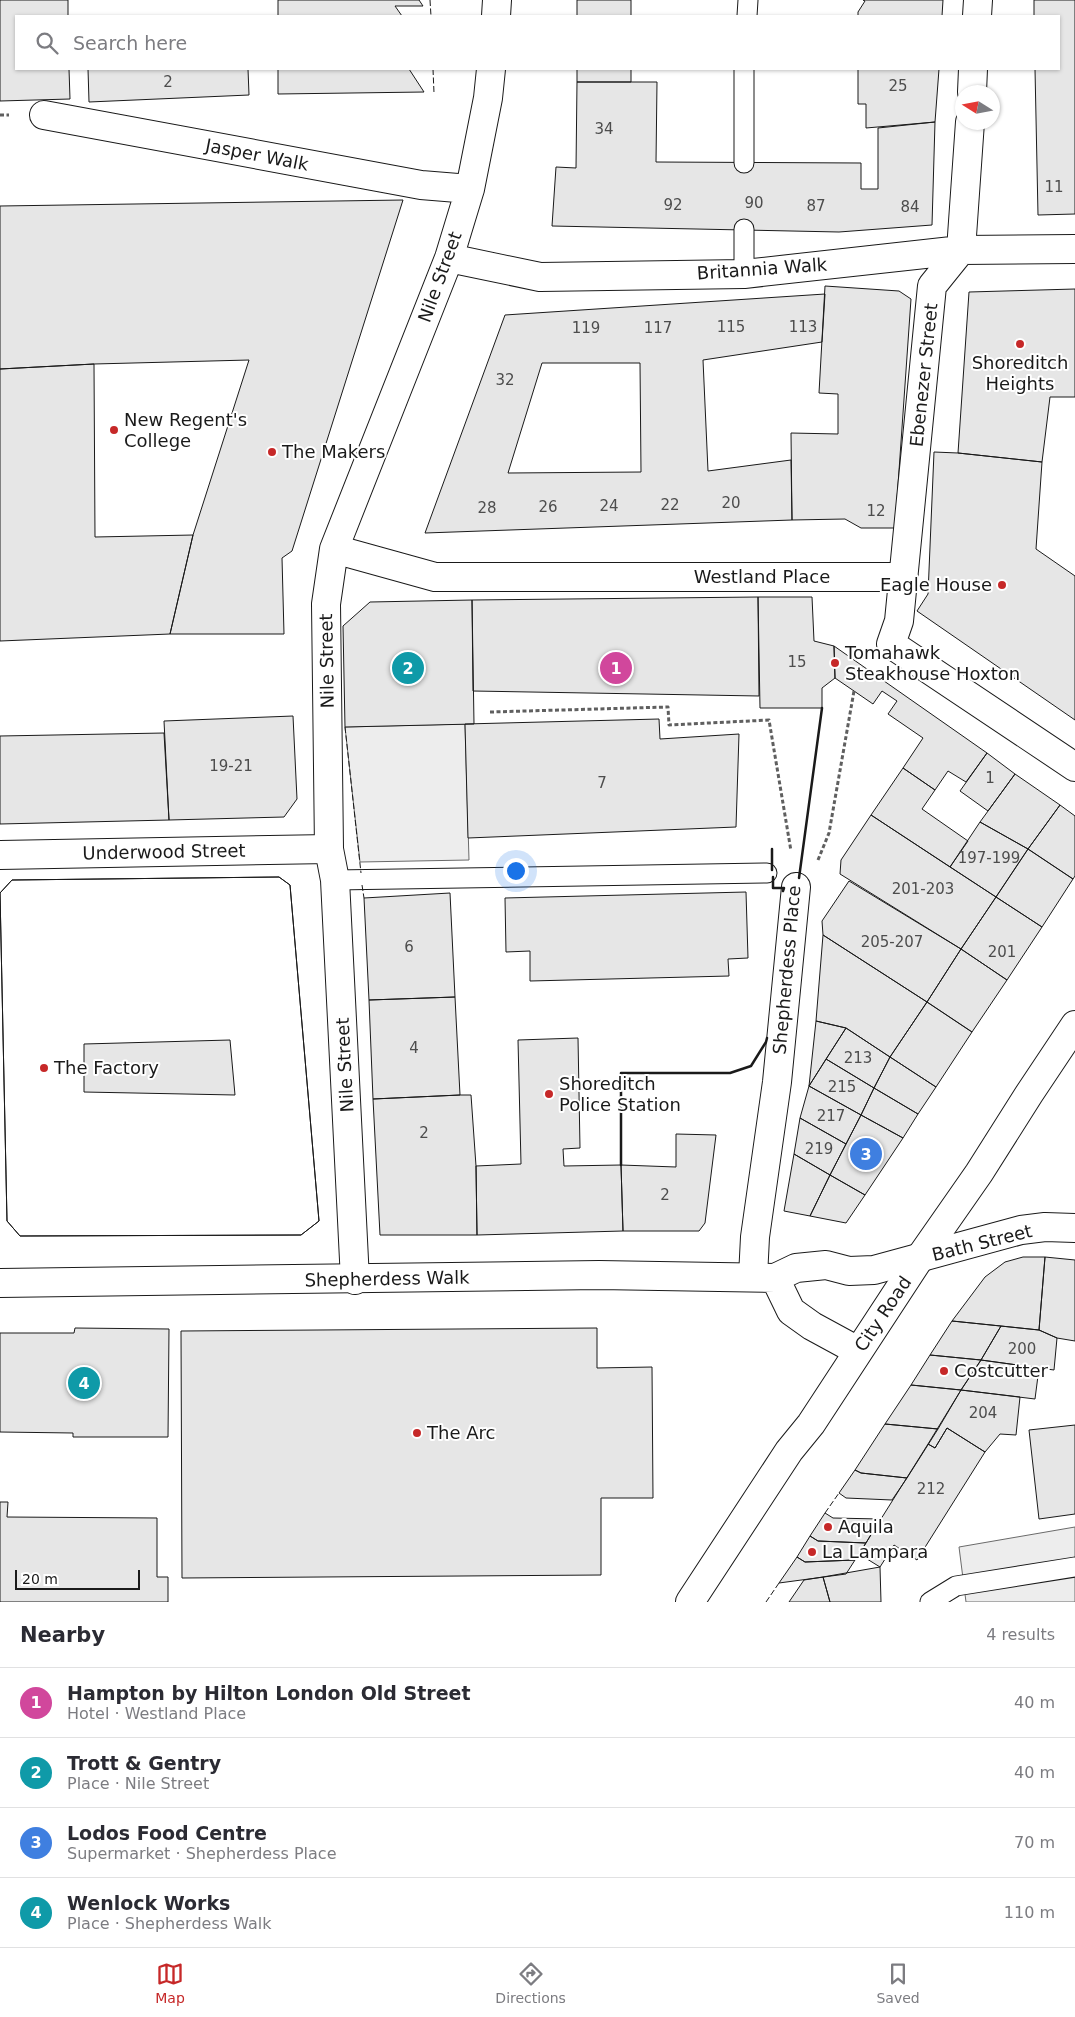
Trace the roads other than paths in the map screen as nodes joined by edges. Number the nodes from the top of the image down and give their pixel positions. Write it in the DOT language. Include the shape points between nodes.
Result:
graph roads {
  1 [pos="497,0"];
  2 [pos="748,0"];
  3 [pos="978,0"];
  4 [pos="496,15"];
  5 [pos="747,15"];
  6 [pos="977,15"];
  7 [pos="491,70"];
  8 [pos="744,70"];
  9 [pos="974,70"];
  10 [pos="973,85"];
  11 [pos="44,115"];
  12 [pos="969,130"];
  13 [pos="744,162"];
  14 [pos="470,189"];
  15 [pos="744,229"];
  16 [pos="1075,249"];
  17 [pos="961,250"];
  18 [pos="449,258"];
  19 [pos="744,274"];
  20 [pos="334,549"];
  21 [pos="904,577"];
  22 [pos="1075,767"];
  23 [pos="329,849"];
  24 [pos="0,855"];
  25 [pos="767,872"];
  26 [pos="335,880"];
  27 [pos="796,887"];
  28 [pos="1075,1025"];
  29 [pos="1075,1228"];
  30 [pos="919,1259"];
  31 [pos="764,1278"];
  32 [pos="355,1280"];
  33 [pos="0,1283"];
  34 [pos="858,1351"];
  35 [pos="1075,1567"];
  36 [pos="690,1602"];
  37 [pos="930,1602"];
  1 -- 4 [label="main road"];
  2 -- 5 [label="lane"];
  3 -- 6 [label="main road"];
  7 -- 14 [label="main road, Nile Street"];
  8 -- 13 [label="lane"];
  9 -- 10 [label="main road"];
  11 -- 14 [label="main road, Jasper Walk" via="421,185"];
  12 -- 17 [label="main road"];
  14 -- 18 [label="main road, Nile Street"];
  15 -- 19 [label="lane"];
  16 -- 17 [label="main road, Britannia Walk"];
  17 -- 19 [label="main road, Britannia Walk"];
  17 -- 21 [label="main road, Ebenezer Street" via="932,286"];
  18 -- 19 [label="main road, Britannia Walk" via="540,277"];
  18 -- 20 [label="main road, Nile Street"];
  20 -- 21 [label="main road, Westland Place" via="435,577"];
  20 -- 23 [label="main road, Nile Street" via="326,604"];
  21 -- 22 [label="main road" via="899,621 891,644"];
  23 -- 24 [label="main road, Underwood Street"];
  23 -- 26 [label="main road, Nile Street"];
  25 -- 26 [label="lane"];
  26 -- 32 [label="main road, Nile Street"];
  27 -- 31 [label="main road, Shepherdess Place" via="777,1082 755,1237"];
  28 -- 30 [label="main road, City Road" via="980,1173"];
  29 -- 30 [label="main road, Bath Street" via="1022,1230"];
  30 -- 31 [label="main road, Shepherdess Walk" via="874,1270 849,1271 826,1265 796,1268"];
  30 -- 34 [label="main road, City Road"];
  31 -- 32 [label="main road, Shepherdess Walk" via="599,1275"];
  31 -- 34 [label="main road" via="791,1310 812,1326"];
  32 -- 33 [label="main road, Shepherdess Walk"];
  34 -- 36 [label="main road, City Road"];
  35 -- 37 [label="lane" via="956,1586"];
}
